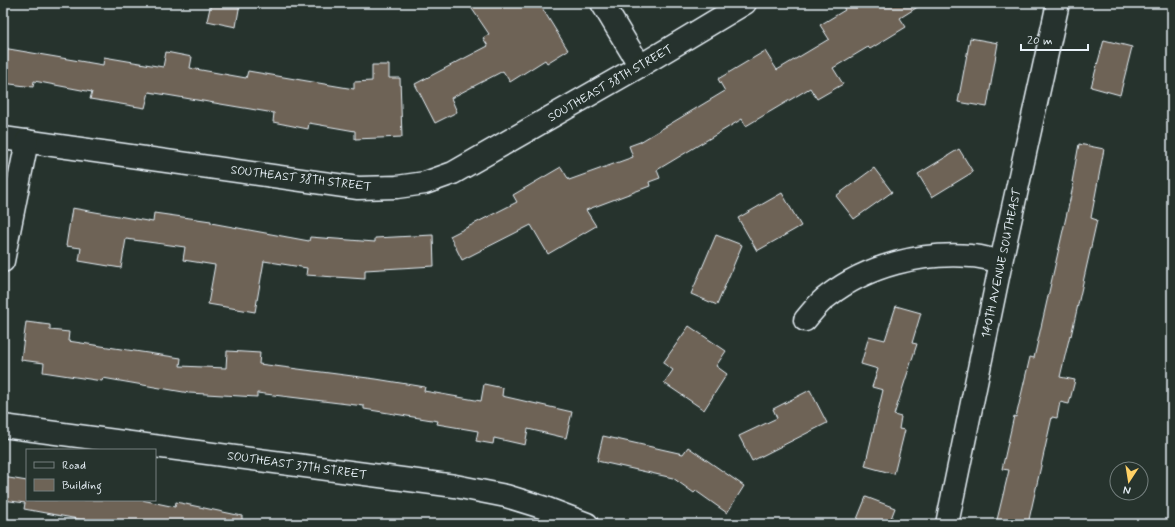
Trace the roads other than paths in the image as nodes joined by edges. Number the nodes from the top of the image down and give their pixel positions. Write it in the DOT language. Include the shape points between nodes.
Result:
graph roads {
  1 [pos="602,3"];
  2 [pos="745,3"];
  3 [pos="1058,3"];
  4 [pos="640,66"];
  5 [pos="3,138"];
  6 [pos="27,141"];
  7 [pos="3,261"];
  8 [pos="1001,262"];
  9 [pos="805,320"];
  10 [pos="3,426"];
  11 [pos="587,524"];
  12 [pos="947,524"];
  1 -- 4 [label="street"];
  2 -- 4 [label="street, SOUTHEAST 38TH STREET"];
  3 -- 8 [label="street, 140TH AVENUE SOUTHEAST"];
  4 -- 6 [label="street, SOUTHEAST 38TH STREET" via="453,173 425,183 397,188 358,188"];
  5 -- 6 [label="street, SOUTHEAST 38TH STREET"];
  6 -- 7 [label="street"];
  8 -- 9 [label="street" via="973,256 934,256 891,264 852,279 827,296"];
  8 -- 12 [label="street, 140TH AVENUE SOUTHEAST"];
  10 -- 11 [label="street, SOUTHEAST 37TH STREET" via="455,486 506,496"];
}
